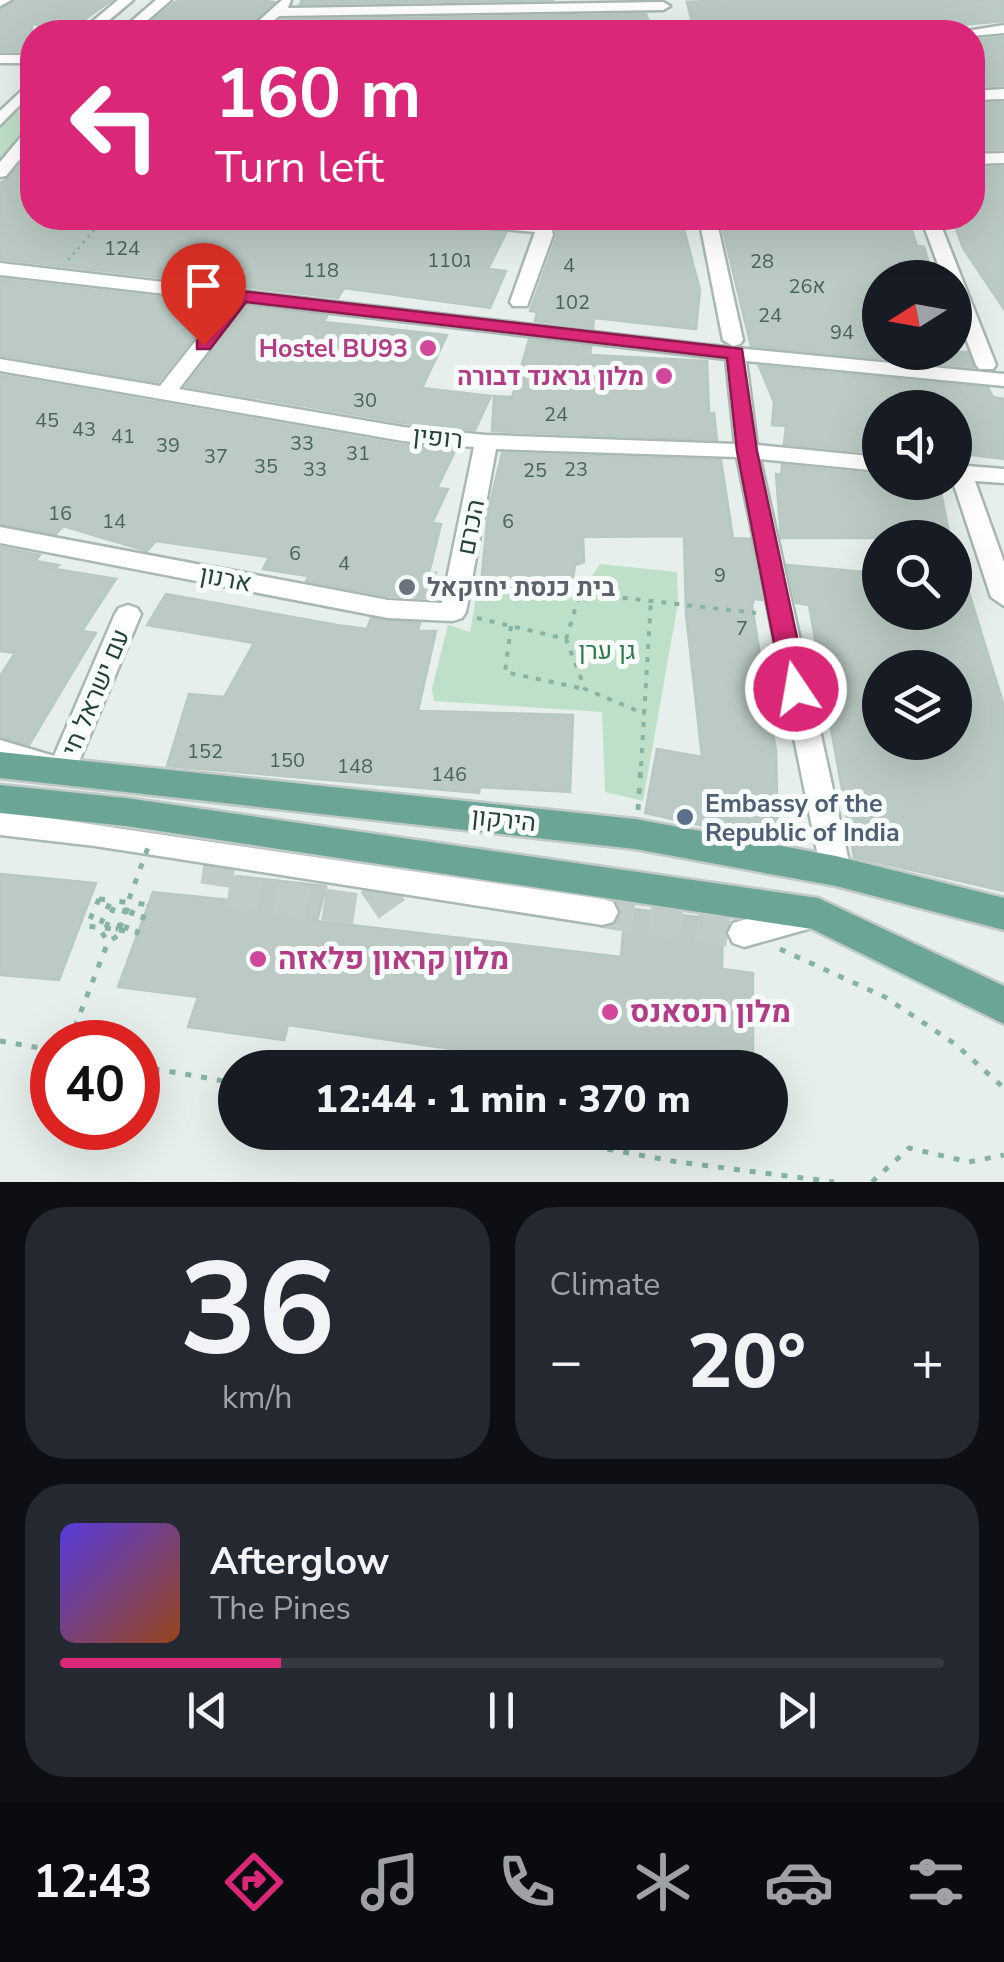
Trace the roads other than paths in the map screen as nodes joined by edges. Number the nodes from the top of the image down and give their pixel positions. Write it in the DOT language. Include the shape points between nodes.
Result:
graph roads {
  1 [pos="126,0"];
  2 [pos="164,0"];
  3 [pos="290,0"];
  4 [pos="539,4"];
  5 [pos="664,8"];
  6 [pos="277,12"];
  7 [pos="102,20"];
  8 [pos="140,20"];
  9 [pos="267,20"];
  10 [pos="20,98"];
  11 [pos="0,121"];
  12 [pos="20,138"];
  13 [pos="0,172"];
  14 [pos="541,230"];
  15 [pos="710,230"];
  16 [pos="935,230"];
  17 [pos="946,260"];
  18 [pos="0,269"];
  19 [pos="241,296"];
  20 [pos="520,302"];
  21 [pos="972,328"];
  22 [pos="734,346"];
  23 [pos="0,365"];
  24 [pos="986,365"];
  25 [pos="1004,380"];
  26 [pos="166,394"];
  27 [pos="486,442"];
  28 [pos="747,451"];
  29 [pos="862,462"];
  30 [pos="972,473"];
  31 [pos="1004,476"];
  32 [pos="968,500"];
  33 [pos="0,535"];
  34 [pos="1004,597"];
  35 [pos="453,612"];
  36 [pos="128,614"];
  37 [pos="0,751"];
  38 [pos="0,765"];
  39 [pos="62,770"];
  40 [pos="0,799"];
  41 [pos="0,823"];
  42 [pos="140,832"];
  43 [pos="836,872"];
  44 [pos="602,912"];
  45 [pos="818,914"];
  46 [pos="1004,914"];
  47 [pos="744,933"];
  48 [pos="1004,1006"];
  1 -- 7 [label="street"];
  2 -- 8 [label="street"];
  3 -- 6 [label="street"];
  4 -- 5 [label="street"];
  4 -- 6 [label="street"];
  6 -- 9 [label="street"];
  10 -- 11 [label="street"];
  12 -- 13 [label="street"];
  14 -- 20 [label="street"];
  15 -- 22 [label="street"];
  16 -- 17 [label="street"];
  18 -- 19 [label="street"];
  19 -- 22 [label="street"];
  19 -- 26 [label="street"];
  21 -- 24 [label="street"];
  22 -- 25 [label="street"];
  22 -- 28 [label="street"];
  23 -- 26 [label="street, רופין"];
  26 -- 27 [label="street, רופין"];
  27 -- 28 [label="street, רופין"];
  27 -- 35 [label="street, הכרם"];
  28 -- 29 [label="street, רופין"];
  28 -- 43 [label="street"];
  30 -- 31 [label="street"];
  32 -- 34 [label="street"];
  33 -- 35 [label="street, ארנון" via="388,609"];
  36 -- 39 [label="street, עם ישראל חי" via="100,698"];
  37 -- 39 [label="street, הירקון"];
  38 -- 39 [label="main road"];
  39 -- 43 [label="main road, הירקון" via="635,834"];
  40 -- 42 [label="main road, הירקון"];
  41 -- 42 [label="street"];
  42 -- 44 [label="street"];
  42 -- 45 [label="main road, הירקון"];
  43 -- 46 [label="main road, הירקון"];
  45 -- 47 [label="street"];
  45 -- 48 [label="main road, הירקון"];
}
